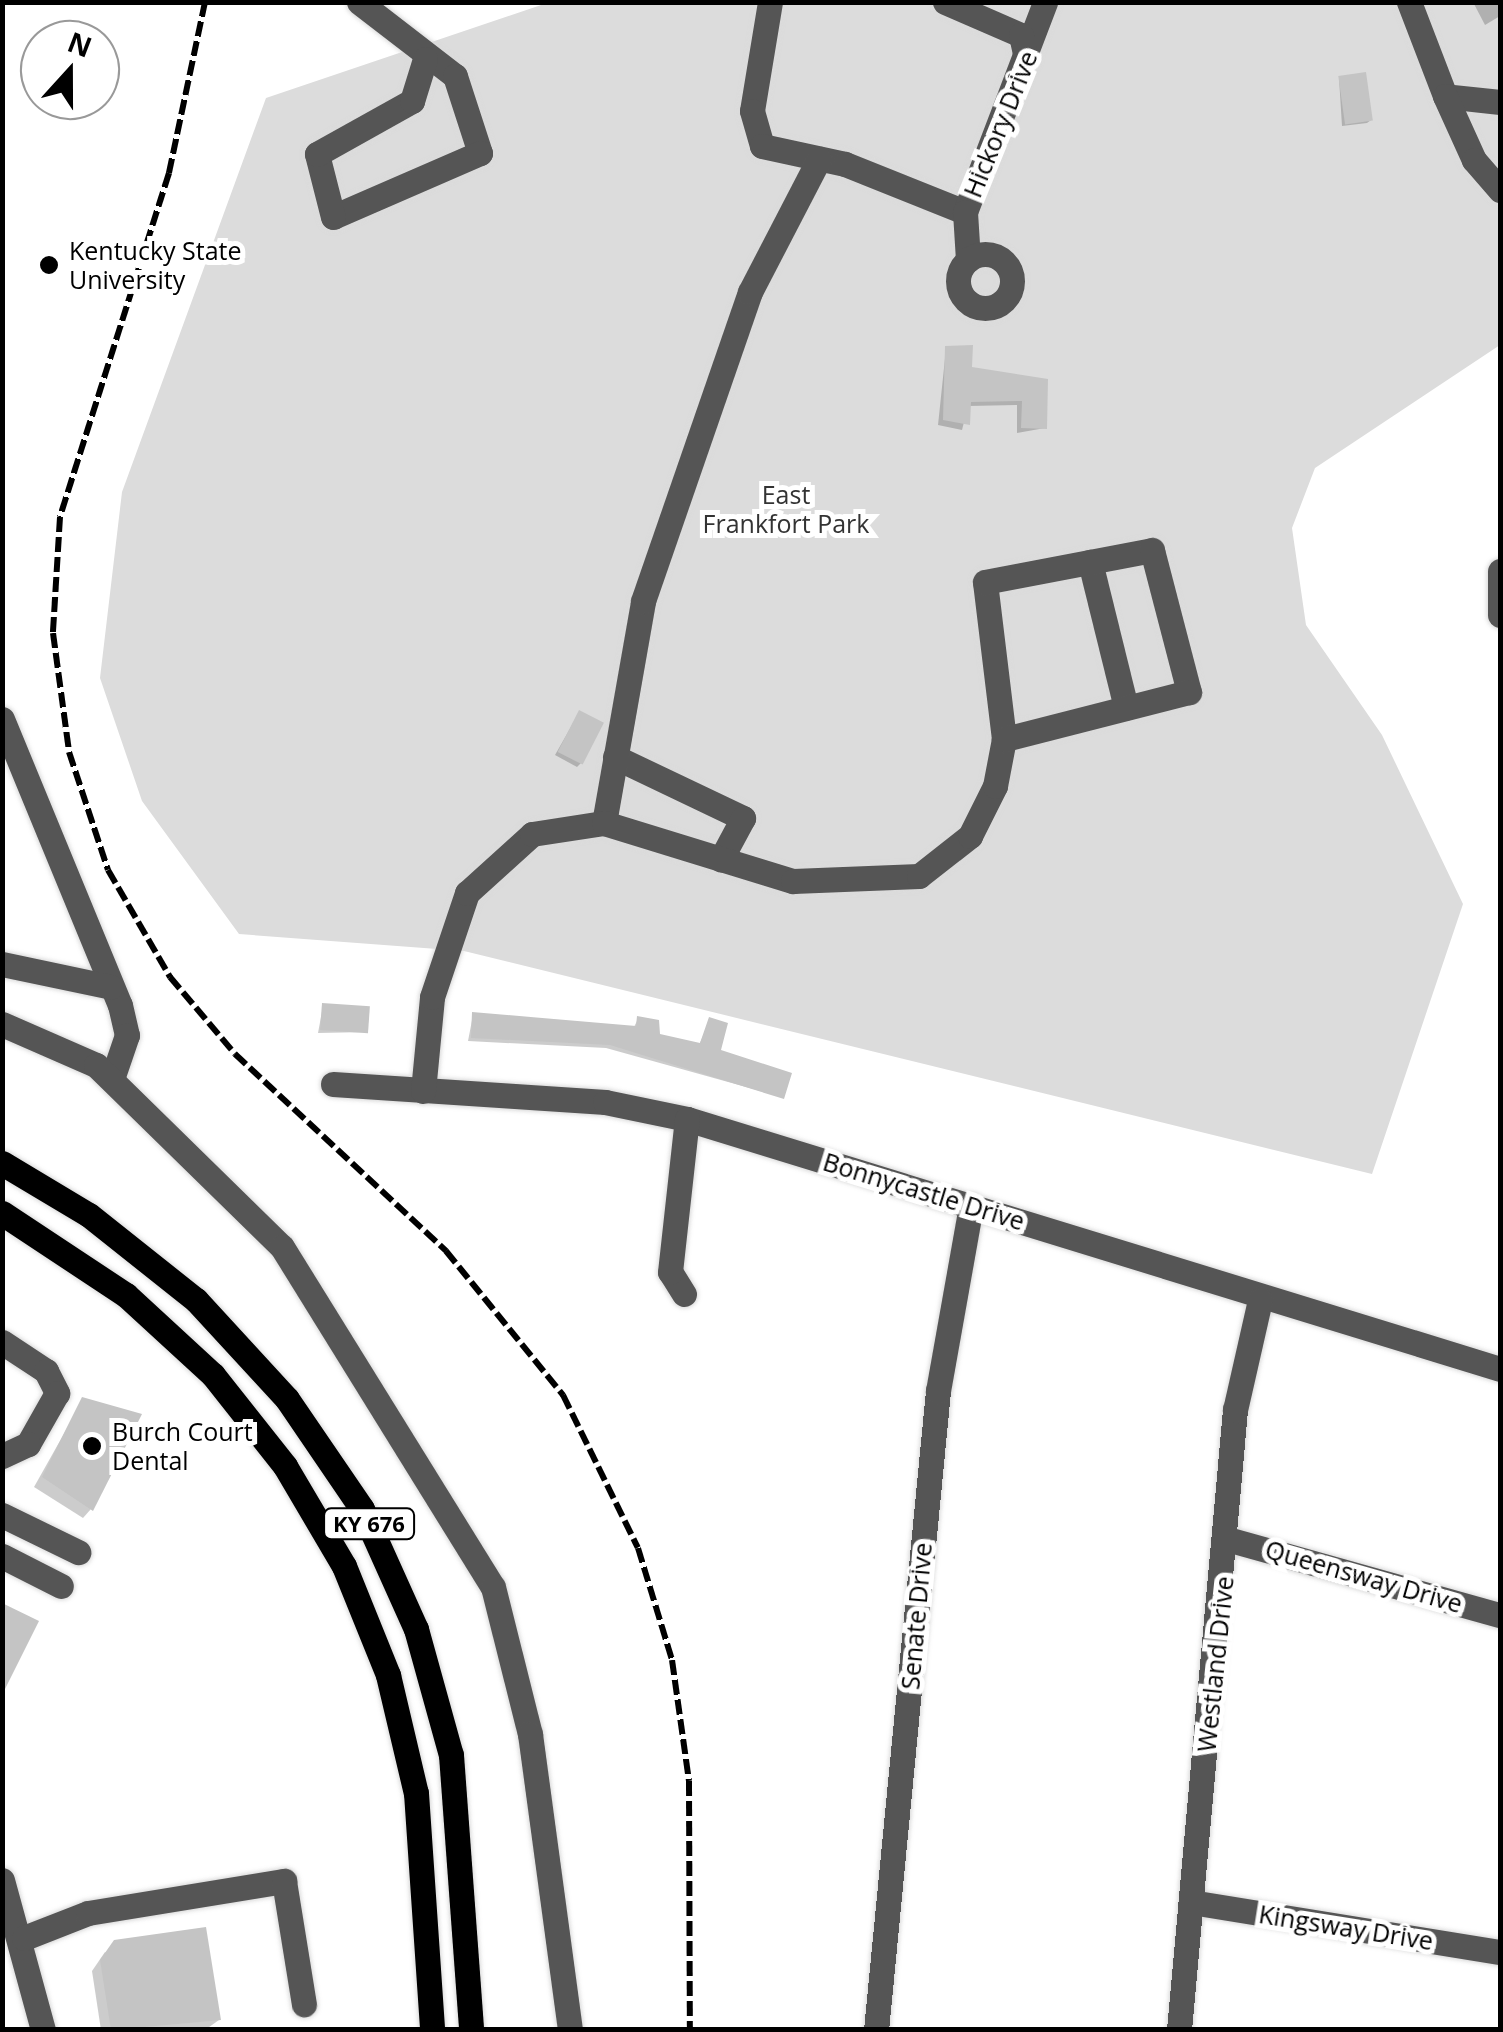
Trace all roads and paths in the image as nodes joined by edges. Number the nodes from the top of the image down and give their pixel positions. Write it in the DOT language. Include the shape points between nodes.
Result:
graph roads {
  1 [pos="359,2"];
  2 [pos="770,2"];
  3 [pos="946,2"];
  4 [pos="1045,2"];
  5 [pos="1409,2"];
  6 [pos="1026,58"];
  7 [pos="425,59"];
  8 [pos="1446,96"];
  9 [pos="1500,102"];
  10 [pos="818,158"];
  11 [pos="1500,190"];
  12 [pos="964,212"];
  13 [pos="968,260"];
  14 [pos="1090,562"];
  15 [pos="1498,576"];
  16 [pos="1500,614"];
  17 [pos="1126,708"];
  18 [pos="2,720"];
  19 [pos="1004,739"];
  20 [pos="616,757"];
  21 [pos="604,823"];
  22 [pos="721,859"];
  23 [pos="2,964"];
  24 [pos="111,986"];
  25 [pos="2,1024"];
  26 [pos="112,1079"];
  27 [pos="333,1084"];
  28 [pos="423,1092"];
  29 [pos="687,1119"];
  30 [pos="2,1163"];
  31 [pos="972,1205"];
  32 [pos="2,1213"];
  33 [pos="684,1294"];
  34 [pos="1260,1300"];
  35 [pos="2,1342"];
  36 [pos="1500,1369"];
  37 [pos="2,1456"];
  38 [pos="2,1514"];
  39 [pos="1227,1539"];
  40 [pos="78,1552"];
  41 [pos="2,1556"];
  42 [pos="61,1586"];
  43 [pos="1500,1615"];
  44 [pos="2,1880"];
  45 [pos="1191,1902"];
  46 [pos="24,1938"];
  47 [pos="1500,1952"];
  48 [pos="304,2004"];
  49 [pos="43,2030"];
  50 [pos="432,2030"];
  51 [pos="471,2030"];
  52 [pos="570,2030"];
  53 [pos="876,2030"];
  54 [pos="1179,2030"];
  1 -- 7 [label="street"];
  2 -- 10 [label="street" via="752,125 771,152"];
  3 -- 6 [label="street" via="1021,34"];
  4 -- 6 [label="street, Hickory Drive"];
  5 -- 8 [label="street"];
  6 -- 12 [label="street, Hickory Drive"];
  7 -- 7 [label="street" via="455,76 480,153 332,217 317,154 412,101"];
  8 -- 9 [label="street"];
  8 -- 11 [label="street" via="1474,160"];
  10 -- 12 [label="street, Hickory Drive"];
  10 -- 20 [label="street" via="750,292 643,601"];
  12 -- 13 [label="street"];
  14 -- 17 [label="street"];
  14 -- 17 [label="street" via="1152,550 1189,692"];
  14 -- 19 [label="street" via="985,582"];
  15 -- 16 [label="street"];
  17 -- 19 [label="street"];
  18 -- 24 [label="street"];
  19 -- 22 [label="street" via="987,811 919,876 841,886"];
  20 -- 21 [label="street"];
  20 -- 22 [label="street" via="742,818"];
  21 -- 22 [label="street"];
  21 -- 28 [label="street" via="532,834 467,893 432,996"];
  23 -- 24 [label="street"];
  24 -- 26 [label="street" via="127,1035"];
  25 -- 26 [label="street"];
  26 -- 52 [label="street" via="282,1247 493,1587 530,1734"];
  27 -- 28 [label="street, Bonnycastle Drive"];
  28 -- 29 [label="street, Bonnycastle Drive" via="605,1102"];
  29 -- 31 [label="street, Bonnycastle Drive"];
  29 -- 33 [label="street" via="670,1272"];
  30 -- 51 [label="main road, KY 676" via="89,1215 196,1300 287,1399 362,1509 416,1629 452,1755"];
  31 -- 34 [label="street, Bonnycastle Drive"];
  31 -- 53 [label="street, Senate Drive" via="938,1391"];
  32 -- 50 [label="main road, KY 676" via="126,1295 213,1375 285,1466 344,1566 388,1675 416,1793"];
  34 -- 36 [label="street, Bonnycastle Drive"];
  34 -- 39 [label="street, Westland Drive" via="1235,1410"];
  35 -- 37 [label="street" via="56,1384 28,1444"];
  38 -- 40 [label="street"];
  39 -- 43 [label="street, Queensway Drive"];
  39 -- 45 [label="street, Westland Drive"];
  41 -- 42 [label="street"];
  44 -- 46 [label="street"];
  45 -- 47 [label="street, Kingsway Drive"];
  45 -- 54 [label="street, Westland Drive"];
  46 -- 48 [label="street" via="88,1913 284,1881"];
  46 -- 49 [label="street"];
}
